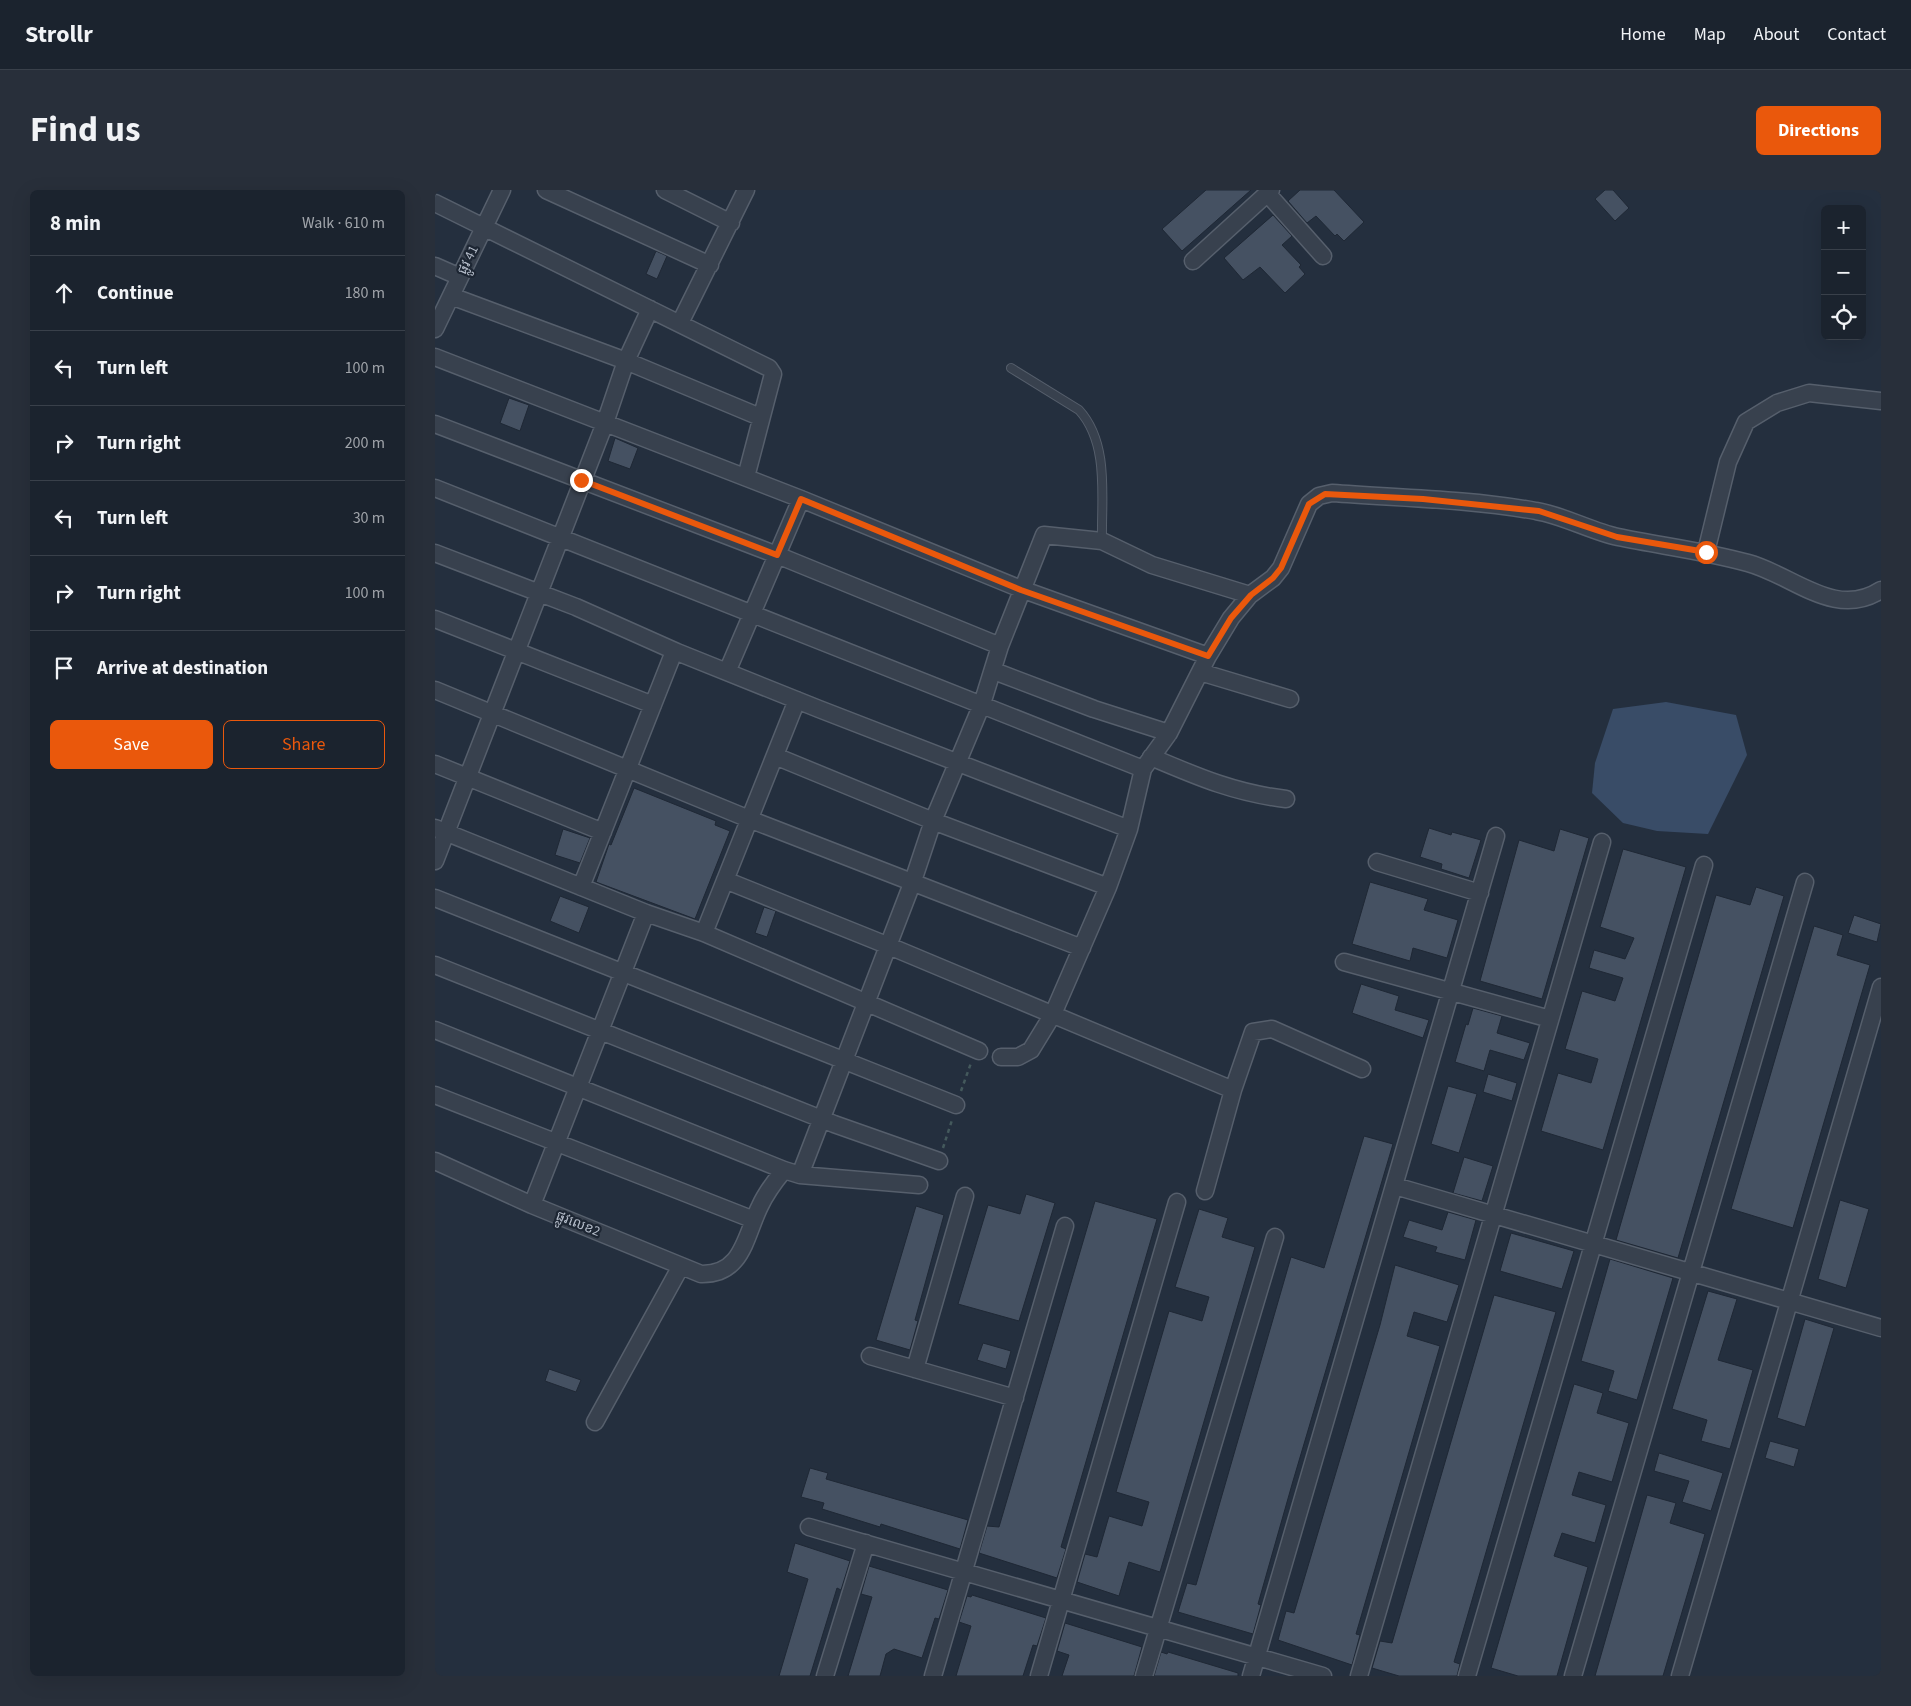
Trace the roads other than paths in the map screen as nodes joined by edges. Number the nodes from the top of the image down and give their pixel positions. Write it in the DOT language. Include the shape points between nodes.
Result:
graph roads {
  1 [pos="502,190"];
  2 [pos="546,190"];
  3 [pos="665,190"];
  4 [pos="746,190"];
  5 [pos="1269,192"];
  6 [pos="435,203"];
  7 [pos="731,223"];
  8 [pos="484,227"];
  9 [pos="1323,256"];
  10 [pos="1193,261"];
  11 [pos="710,265"];
  12 [pos="435,266"];
  13 [pos="460,278"];
  14 [pos="451,296"];
  15 [pos="650,308"];
  16 [pos="680,323"];
  17 [pos="436,325"];
  18 [pos="435,357"];
  19 [pos="626,361"];
  20 [pos="1011,368"];
  21 [pos="1881,401"];
  22 [pos="760,417"];
  23 [pos="605,422"];
  24 [pos="435,424"];
  25 [pos="746,477"];
  26 [pos="581,480"];
  27 [pos="435,488"];
  28 [pos="801,499"];
  29 [pos="559,538"];
  30 [pos="1102,541"];
  31 [pos="1706,552"];
  32 [pos="435,553"];
  33 [pos="777,555"];
  34 [pos="1021,590"];
  35 [pos="1881,590"];
  36 [pos="537,593"];
  37 [pos="1251,595"];
  38 [pos="752,614"];
  39 [pos="435,619"];
  40 [pos="1000,646"];
  41 [pos="516,651"];
  42 [pos="677,652"];
  43 [pos="1208,656"];
  44 [pos="994,671"];
  45 [pos="727,672"];
  46 [pos="1200,672"];
  47 [pos="435,690"];
  48 [pos="1290,699"];
  49 [pos="797,700"];
  50 [pos="982,704"];
  51 [pos="653,705"];
  52 [pos="492,712"];
  53 [pos="1169,733"];
  54 [pos="775,756"];
  55 [pos="956,762"];
  56 [pos="1147,763"];
  57 [pos="435,764"];
  58 [pos="628,769"];
  59 [pos="467,777"];
  60 [pos="1286,799"];
  61 [pos="749,819"];
  62 [pos="933,821"];
  63 [pos="1129,829"];
  64 [pos="440,830"];
  65 [pos="603,832"];
  66 [pos="1496,836"];
  67 [pos="1602,842"];
  68 [pos="435,861"];
  69 [pos="1377,862"];
  70 [pos="1704,865"];
  71 [pos="725,880"];
  72 [pos="913,881"];
  73 [pos="1805,882"];
  74 [pos="581,887"];
  75 [pos="1108,887"];
  76 [pos="1480,893"];
  77 [pos="435,898"];
  78 [pos="646,913"];
  79 [pos="704,933"];
  80 [pos="889,946"];
  81 [pos="1082,948"];
  82 [pos="1345,962"];
  83 [pos="435,964"];
  84 [pos="622,972"];
  85 [pos="1881,987"];
  86 [pos="1451,992"];
  87 [pos="866,1002"];
  88 [pos="1053,1014"];
  89 [pos="1551,1020"];
  90 [pos="435,1030"];
  91 [pos="600,1031"];
  92 [pos="979,1051"];
  93 [pos="1001,1057"];
  94 [pos="845,1061"];
  95 [pos="1362,1069"];
  96 [pos="578,1086"];
  97 [pos="1233,1090"];
  98 [pos="435,1095"];
  99 [pos="956,1105"];
  100 [pos="821,1119"];
  101 [pos="557,1142"];
  102 [pos="939,1161"];
  103 [pos="435,1162"];
  104 [pos="784,1170"];
  105 [pos="800,1175"];
  106 [pos="919,1185"];
  107 [pos="1395,1186"];
  108 [pos="1205,1191"];
  109 [pos="965,1196"];
  110 [pos="1177,1202"];
  111 [pos="532,1205"];
  112 [pos="1493,1216"];
  113 [pos="754,1220"];
  114 [pos="1065,1226"];
  115 [pos="1275,1237"];
  116 [pos="1593,1244"];
  117 [pos="681,1266"];
  118 [pos="1691,1273"];
  119 [pos="1789,1302"];
  120 [pos="1881,1328"];
  121 [pos="870,1356"];
  122 [pos="915,1368"];
  123 [pos="1015,1398"];
  124 [pos="595,1422"];
  125 [pos="809,1527"];
  126 [pos="866,1543"];
  127 [pos="964,1572"];
  128 [pos="1061,1600"];
  129 [pos="1158,1628"];
  130 [pos="1256,1657"];
  131 [pos="825,1676"];
  132 [pos="933,1676"];
  133 [pos="1039,1676"];
  134 [pos="1144,1676"];
  135 [pos="1251,1676"];
  136 [pos="1323,1676"];
  137 [pos="1359,1676"];
  138 [pos="1467,1676"];
  139 [pos="1573,1676"];
  140 [pos="1680,1676"];
  1 -- 8 [label="street, ផ្លូវ 41"];
  2 -- 11 [label="street"];
  3 -- 7 [label="street"];
  4 -- 7 [label="street"];
  5 -- 9 [label="street"];
  5 -- 10 [label="street"];
  6 -- 8 [label="street"];
  7 -- 11 [label="street"];
  8 -- 13 [label="street, ផ្លូវ 41"];
  8 -- 15 [label="street"];
  11 -- 16 [label="street"];
  12 -- 13 [label="street"];
  13 -- 14 [label="street, ផ្លូវ 41"];
  14 -- 17 [label="street, ផ្លូវ 41"];
  14 -- 19 [label="street"];
  15 -- 16 [label="street"];
  15 -- 19 [label="street"];
  16 -- 22 [label="street" via="772,371"];
  18 -- 23 [label="street"];
  19 -- 22 [label="street"];
  19 -- 23 [label="street"];
  20 -- 30 [label="lane" via="1079,410 1086,418 1099,448"];
  21 -- 31 [label="street" via="1809,393 1777,403 1745,422 1728,462"];
  22 -- 25 [label="street"];
  23 -- 25 [label="street"];
  23 -- 26 [label="street"];
  24 -- 26 [label="street"];
  25 -- 28 [label="street"];
  26 -- 29 [label="street"];
  26 -- 33 [label="street"];
  27 -- 29 [label="street"];
  28 -- 33 [label="street"];
  28 -- 34 [label="street"];
  29 -- 36 [label="street"];
  29 -- 38 [label="street"];
  30 -- 34 [label="street" via="1044,535"];
  30 -- 37 [label="street" via="1152,564"];
  31 -- 35 [label="street" via="1772,571 1820,595 1842,601 1859,601"];
  31 -- 37 [label="street" via="1617,537 1539,511 1332,493 1319,496 1309,504 1281,568"];
  32 -- 36 [label="street"];
  33 -- 38 [label="street"];
  33 -- 40 [label="street"];
  34 -- 40 [label="street"];
  34 -- 43 [label="street"];
  36 -- 41 [label="street"];
  36 -- 42 [label="street"];
  37 -- 43 [label="street" via="1231,618"];
  38 -- 45 [label="street"];
  38 -- 50 [label="street"];
  39 -- 41 [label="street"];
  40 -- 44 [label="street"];
  41 -- 51 [label="street"];
  41 -- 52 [label="street"];
  42 -- 45 [label="street"];
  42 -- 51 [label="street" via="673,654"];
  43 -- 46 [label="street"];
  44 -- 50 [label="street"];
  44 -- 53 [label="street"];
  45 -- 49 [label="street"];
  46 -- 48 [label="street"];
  46 -- 53 [label="street"];
  47 -- 52 [label="street"];
  49 -- 54 [label="street"];
  49 -- 55 [label="street"];
  50 -- 55 [label="street"];
  50 -- 56 [label="street"];
  51 -- 58 [label="street"];
  52 -- 58 [label="street"];
  52 -- 59 [label="street"];
  53 -- 56 [label="street"];
  54 -- 61 [label="street"];
  54 -- 62 [label="street"];
  55 -- 62 [label="street"];
  55 -- 63 [label="street"];
  56 -- 60 [label="street" via="1219,786"];
  56 -- 63 [label="street"];
  57 -- 59 [label="street"];
  58 -- 61 [label="street"];
  58 -- 65 [label="street"];
  59 -- 64 [label="street"];
  59 -- 65 [label="street"];
  61 -- 71 [label="street"];
  61 -- 72 [label="street"];
  62 -- 72 [label="street"];
  62 -- 75 [label="street"];
  63 -- 75 [label="street"];
  64 -- 68 [label="street"];
  64 -- 74 [label="street"];
  65 -- 74 [label="street"];
  66 -- 76 [label="street"];
  67 -- 89 [label="street"];
  69 -- 76 [label="street"];
  70 -- 116 [label="street"];
  71 -- 79 [label="street"];
  71 -- 80 [label="street"];
  72 -- 80 [label="street"];
  72 -- 81 [label="street"];
  73 -- 118 [label="street"];
  74 -- 78 [label="street"];
  75 -- 81 [label="street"];
  76 -- 86 [label="street"];
  77 -- 84 [label="street"];
  78 -- 79 [label="street"];
  78 -- 84 [label="street"];
  79 -- 87 [label="street"];
  80 -- 87 [label="street"];
  80 -- 88 [label="street"];
  81 -- 88 [label="street"];
  82 -- 86 [label="street"];
  83 -- 91 [label="street"];
  84 -- 91 [label="street"];
  84 -- 94 [label="street"];
  85 -- 119 [label="street"];
  86 -- 89 [label="street"];
  86 -- 107 [label="street"];
  87 -- 92 [label="street"];
  87 -- 94 [label="street"];
  88 -- 93 [label="street" via="1031,1050 1018,1057"];
  88 -- 97 [label="street"];
  89 -- 112 [label="street"];
  90 -- 96 [label="street"];
  91 -- 96 [label="street"];
  91 -- 100 [label="street"];
  94 -- 99 [label="street"];
  94 -- 100 [label="street"];
  95 -- 97 [label="street" via="1272,1028 1253,1032"];
  96 -- 101 [label="street"];
  96 -- 104 [label="street"];
  97 -- 108 [label="street"];
  98 -- 101 [label="street"];
  100 -- 102 [label="street"];
  100 -- 105 [label="street"];
  101 -- 111 [label="street"];
  101 -- 113 [label="street"];
  103 -- 111 [label="street, ផ្លូវលេខ2"];
  104 -- 105 [label="street"];
  104 -- 113 [label="street"];
  105 -- 106 [label="street"];
  107 -- 112 [label="street"];
  107 -- 130 [label="street"];
  109 -- 122 [label="street"];
  110 -- 128 [label="street"];
  111 -- 117 [label="street, ផ្លូវលេខ2"];
  112 -- 116 [label="street"];
  112 -- 137 [label="street"];
  113 -- 117 [label="street, ផ្លូវលេខ2" via="739,1255 723,1272 701,1274"];
  114 -- 123 [label="street"];
  115 -- 129 [label="street"];
  116 -- 118 [label="street"];
  116 -- 138 [label="street"];
  117 -- 124 [label="street"];
  118 -- 119 [label="street"];
  118 -- 139 [label="street"];
  119 -- 120 [label="street"];
  119 -- 140 [label="street"];
  121 -- 122 [label="street"];
  122 -- 123 [label="street"];
  123 -- 127 [label="street"];
  125 -- 126 [label="street"];
  126 -- 127 [label="street"];
  126 -- 131 [label="street"];
  127 -- 128 [label="street"];
  127 -- 132 [label="street"];
  128 -- 129 [label="street"];
  128 -- 133 [label="street"];
  129 -- 130 [label="street"];
  129 -- 134 [label="street"];
  130 -- 135 [label="street"];
  130 -- 136 [label="street"];
}
